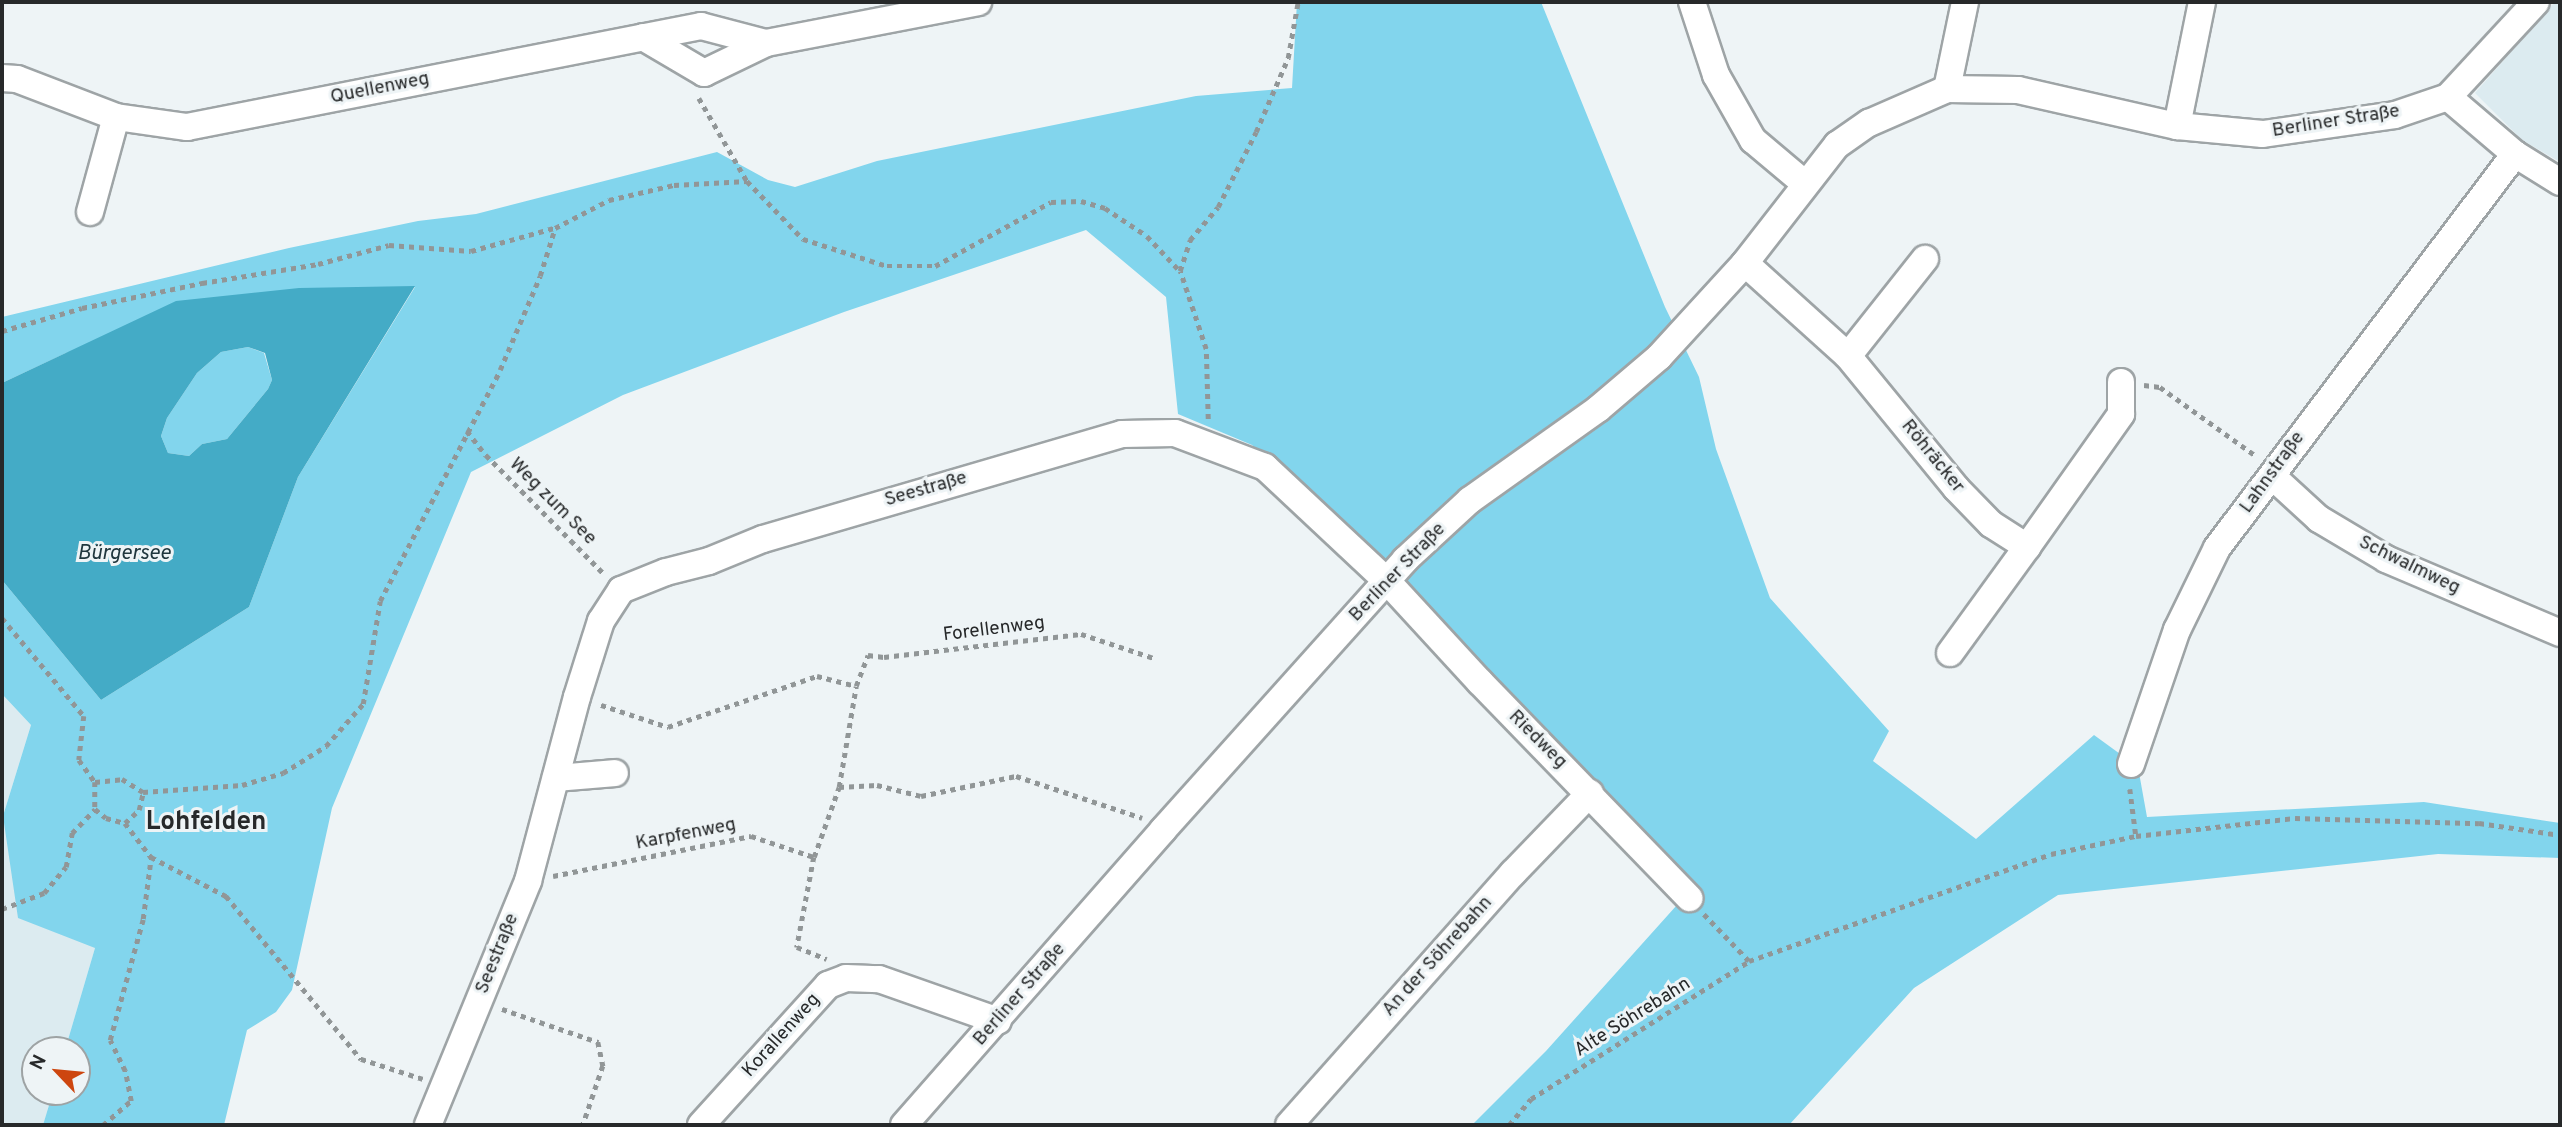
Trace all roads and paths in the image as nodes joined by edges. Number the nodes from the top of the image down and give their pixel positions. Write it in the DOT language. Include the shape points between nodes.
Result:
graph roads {
  1 [pos="978,2"];
  2 [pos="1298,2"];
  3 [pos="1692,2"];
  4 [pos="1965,2"];
  5 [pos="2202,2"];
  6 [pos="2536,2"];
  7 [pos="643,37"];
  8 [pos="766,43"];
  9 [pos="685,61"];
  10 [pos="2,78"];
  11 [pos="1947,89"];
  12 [pos="2448,97"];
  13 [pos="116,117"];
  14 [pos="2177,126"];
  15 [pos="2515,154"];
  16 [pos="747,181"];
  17 [pos="2560,182"];
  18 [pos="1804,183"];
  19 [pos="90,212"];
  20 [pos="555,228"];
  21 [pos="1925,259"];
  22 [pos="1745,263"];
  23 [pos="1180,271"];
  24 [pos="2,331"];
  25 [pos="1849,356"];
  26 [pos="2120,382"];
  27 [pos="467,431"];
  28 [pos="1209,448"];
  29 [pos="2272,476"];
  30 [pos="2027,547"];
  31 [pos="1387,581"];
  32 [pos="621,590"];
  33 [pos="2,618"];
  34 [pos="2560,634"];
  35 [pos="1950,653"];
  36 [pos="1154,658"];
  37 [pos="856,686"];
  38 [pos="577,697"];
  39 [pos="2131,764"];
  40 [pos="615,773"];
  41 [pos="556,778"];
  42 [pos="95,782"];
  43 [pos="839,787"];
  44 [pos="143,792"];
  45 [pos="1590,793"];
  46 [pos="95,809"];
  47 [pos="125,823"];
  48 [pos="1163,830"];
  49 [pos="2560,835"];
  50 [pos="2137,836"];
  51 [pos="151,857"];
  52 [pos="814,857"];
  53 [pos="528,881"];
  54 [pos="1689,898"];
  55 [pos="2,909"];
  56 [pos="1749,961"];
  57 [pos="846,978"];
  58 [pos="479,1001"];
  59 [pos="998,1021"];
  60 [pos="444,1085"];
  61 [pos="909,1123"];
  62 [pos="103,1125"];
  63 [pos="428,1125"];
  64 [pos="583,1125"];
  65 [pos="701,1125"];
  66 [pos="1289,1125"];
  67 [pos="1509,1125"];
  1 -- 8 [label="street, Quellenweg"];
  2 -- 23 [label="path" via="1288,58 1256,132 1218,207 1190,240"];
  3 -- 18 [label="street" via="1716,75 1754,140"];
  4 -- 11 [label="street"];
  5 -- 14 [label="street"];
  6 -- 12 [label="street, Berliner Straße"];
  7 -- 8 [label="street, Quellenweg" via="701,26"];
  7 -- 9 [label="street, Quellenweg"];
  7 -- 13 [label="street, Quellenweg" via="187,127"];
  8 -- 9 [label="street, Quellenweg" via="704,73"];
  9 -- 16 [label="path" via="693,86"];
  10 -- 13 [label="street, Quellenweg" via="17,79"];
  11 -- 14 [label="street, Berliner Straße" via="2018,90"];
  11 -- 18 [label="street, Berliner Straße" via="1869,123 1837,145"];
  12 -- 14 [label="street, Berliner Straße" via="2395,115 2263,134"];
  12 -- 15 [label="street"];
  13 -- 19 [label="street"];
  15 -- 17 [label="street"];
  15 -- 29 [label="street, Lahnstraße"];
  16 -- 20 [label="path" via="674,185 609,200"];
  16 -- 23 [label="path" via="803,239 887,266 935,266 1051,202 1081,201 1105,208 1147,236"];
  18 -- 22 [label="street, Berliner Straße"];
  20 -- 24 [label="path" via="471,251 389,245 318,264 82,308"];
  20 -- 27 [label="path" via="500,370"];
  21 -- 25 [label="street"];
  22 -- 25 [label="street, Röhräcker"];
  22 -- 31 [label="street, Berliner Straße" via="1659,357 1598,409 1470,500"];
  23 -- 28 [label="path" via="1206,349"];
  25 -- 30 [label="street, Röhräcker" via="1956,488 1991,524"];
  26 -- 29 [label="path" via="2160,387 2256,456"];
  26 -- 30 [label="street" via="2121,414"];
  27 -- 32 [label="path, Weg zum See"];
  27 -- 44 [label="path" via="380,601 363,704 326,746 283,773 242,785"];
  28 -- 31 [label="street, Seestraße" via="1265,467"];
  28 -- 32 [label="street, Seestraße" via="1175,433 1122,434 763,539"];
  29 -- 34 [label="street, Schwalmweg" via="2319,519 2386,559"];
  29 -- 39 [label="street, Lahnstraße" via="2217,548 2177,630"];
  30 -- 35 [label="street"];
  31 -- 45 [label="street, Riedweg"];
  31 -- 48 [label="street, Berliner Straße"];
  32 -- 38 [label="street, Seestraße" via="601,621"];
  33 -- 42 [label="path" via="84,716 79,760"];
  36 -- 37 [label="path, Forellenweg" via="1081,634 884,657 868,655"];
  37 -- 38 [label="path" via="817,676 668,727"];
  37 -- 43 [label="path, Forellenweg"];
  38 -- 41 [label="street, Seestraße"];
  39 -- 50 [label="path" via="2127,773"];
  40 -- 41 [label="street"];
  41 -- 53 [label="street, Seestraße"];
  42 -- 44 [label="path" via="122,779"];
  42 -- 46 [label="path"];
  43 -- 48 [label="path" via="877,785 921,796 1016,776 1129,811"];
  43 -- 52 [label="path"];
  44 -- 47 [label="path" via="139,810"];
  45 -- 54 [label="street, Riedweg"];
  45 -- 66 [label="street, An der Söhrebahn"];
  46 -- 47 [label="path" via="106,818"];
  46 -- 55 [label="path" via="72,833 66,867 44,893"];
  47 -- 51 [label="path"];
  48 -- 59 [label="street, Berliner Straße"];
  49 -- 50 [label="path, Alte Söhrebahn" via="2479,823 2295,818"];
  50 -- 56 [label="path, Alte Söhrebahn" via="2051,854"];
  51 -- 60 [label="path" via="226,896 361,1059"];
  51 -- 62 [label="path" via="143,919 110,1040 125,1071 131,1101"];
  52 -- 53 [label="path, Karpfenweg" via="751,836"];
  52 -- 57 [label="path" via="797,947 837,963"];
  53 -- 58 [label="street, Seestraße"];
  54 -- 56 [label="path"];
  56 -- 67 [label="path, Alte Söhrebahn" via="1531,1099"];
  57 -- 59 [label="street" via="879,979"];
  57 -- 65 [label="street, Korallenweg" via="828,985"];
  58 -- 60 [label="street, Seestraße"];
  58 -- 64 [label="path" via="598,1042 603,1066"];
  59 -- 61 [label="street, Berliner Straße"];
  60 -- 63 [label="street, Seestraße"];
}
